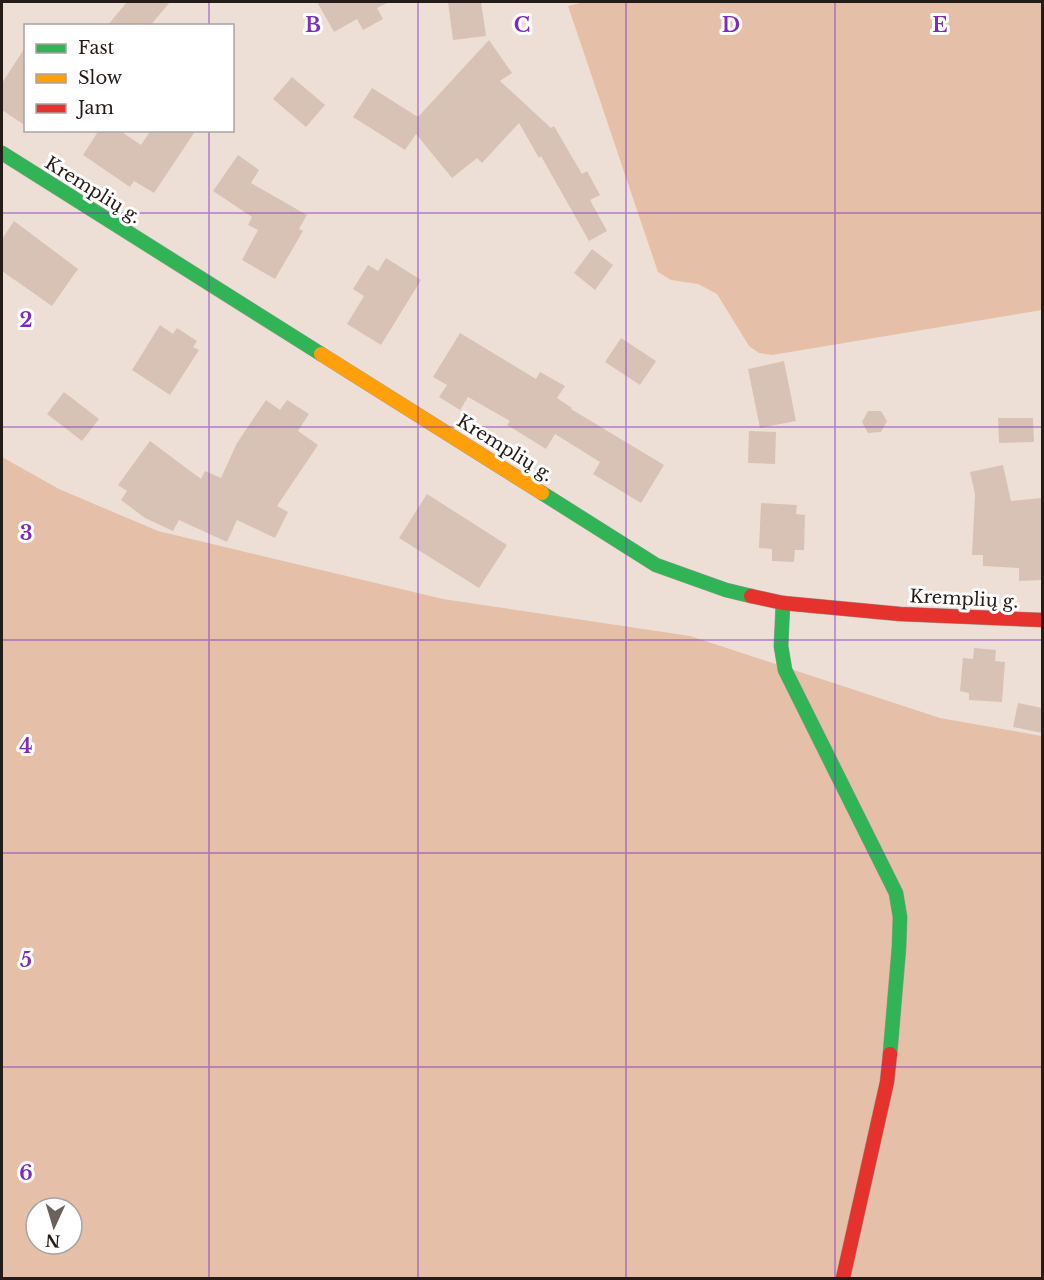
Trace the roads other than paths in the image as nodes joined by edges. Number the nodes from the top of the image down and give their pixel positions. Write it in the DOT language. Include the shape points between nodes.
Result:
graph roads {
  1 [pos="2,153"];
  2 [pos="783,603"];
  3 [pos="1042,620"];
  4 [pos="843,1278"];
  1 -- 2 [label="street, Kremplių g." via="657,565 726,590"];
  2 -- 3 [label="street, Kremplių g." via="900,614"];
  2 -- 4 [label="street" via="781,646 785,670 896,893 900,917 887,1082"];
}
